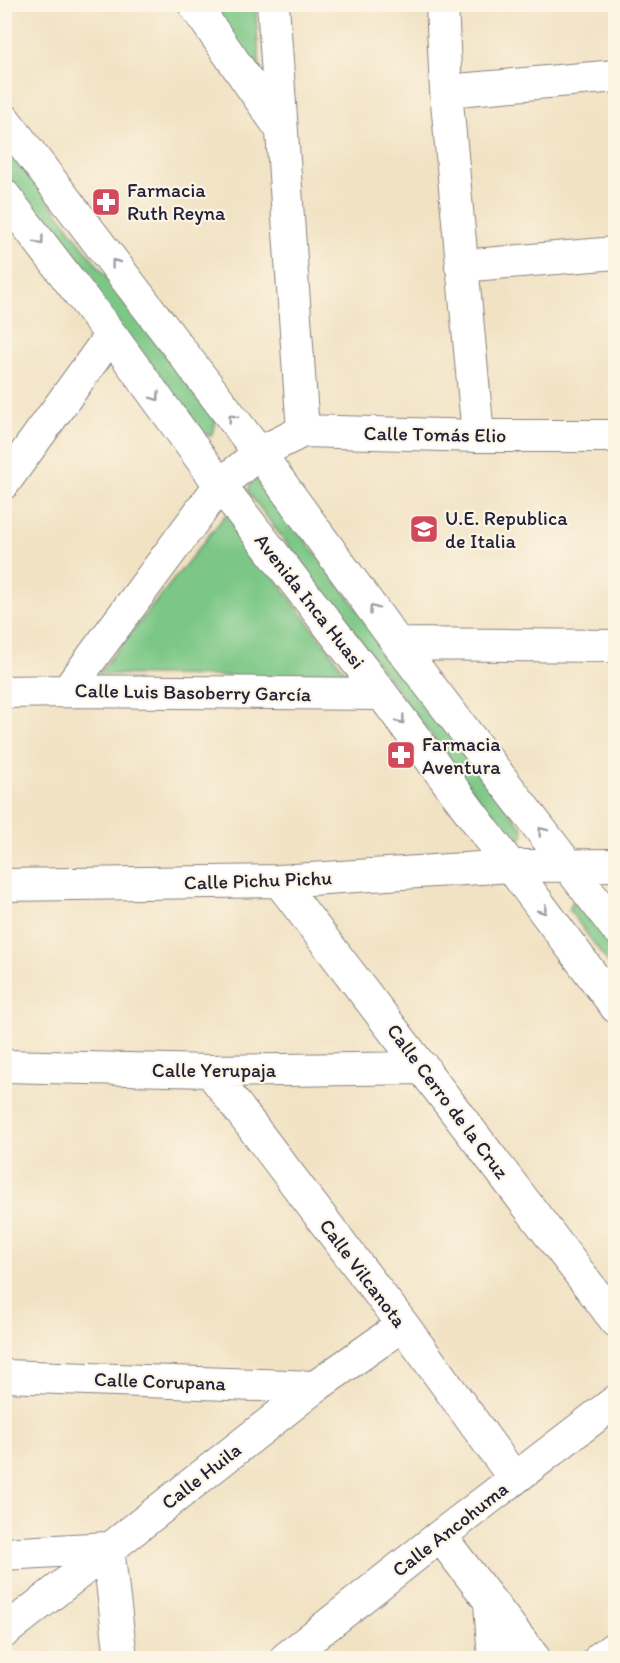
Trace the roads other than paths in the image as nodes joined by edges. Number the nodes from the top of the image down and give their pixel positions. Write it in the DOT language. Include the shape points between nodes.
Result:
graph roads {
  1 [pos="194,4"];
  2 [pos="273,4"];
  3 [pos="442,4"];
  4 [pos="615,76"];
  5 [pos="446,91"];
  6 [pos="4,119"];
  7 [pos="282,130"];
  8 [pos="4,195"];
  9 [pos="615,253"];
  10 [pos="462,266"];
  11 [pos="111,335"];
  12 [pos="303,431"];
  13 [pos="478,436"];
  14 [pos="615,436"];
  15 [pos="259,453"];
  16 [pos="4,483"];
  17 [pos="220,485"];
  18 [pos="398,644"];
  19 [pos="615,646"];
  20 [pos="67,691"];
  21 [pos="4,692"];
  22 [pos="382,694"];
  23 [pos="569,865"];
  24 [pos="615,865"];
  25 [pos="512,866"];
  26 [pos="279,881"];
  27 [pos="4,885"];
  28 [pos="615,927"];
  29 [pos="615,1007"];
  30 [pos="4,1066"];
  31 [pos="424,1068"];
  32 [pos="210,1071"];
  33 [pos="615,1321"];
  34 [pos="403,1325"];
  35 [pos="4,1376"];
  36 [pos="315,1387"];
  37 [pos="615,1401"];
  38 [pos="514,1478"];
  39 [pos="440,1536"];
  40 [pos="108,1548"];
  41 [pos="4,1554"];
  42 [pos="490,1603"];
  43 [pos="4,1632"];
  44 [pos="615,1647"];
  45 [pos="313,1648"];
  46 [pos="121,1659"];
  47 [pos="286,1659"];
  48 [pos="494,1659"];
  49 [pos="534,1659"];
  50 [pos="600,1659"];
  1 -- 7 [label="street"];
  2 -- 7 [label="street"];
  3 -- 5 [label="street"];
  4 -- 5 [label="street"];
  5 -- 10 [label="street"];
  15 -- 6 [label="street, one-way"];
  7 -- 12 [label="street"];
  8 -- 11 [label="street, Avenida Inca Huasi, one-way"];
  9 -- 10 [label="street"];
  10 -- 13 [label="street"];
  11 -- 16 [label="street"];
  11 -- 17 [label="street, Avenida Inca Huasi, one-way"];
  12 -- 13 [label="street, Calle Tomás Elio"];
  12 -- 15 [label="street, Calle Tomás Elio"];
  13 -- 14 [label="street, Calle Tomás Elio"];
  15 -- 17 [label="street, Calle Tomás Elio"];
  18 -- 15 [label="street, one-way"];
  17 -- 20 [label="street, Calle Tomás Elio"];
  17 -- 22 [label="street, Avenida Inca Huasi"];
  18 -- 19 [label="street"];
  23 -- 18 [label="street, one-way"];
  20 -- 21 [label="street, Calle Luis Basoberry García"];
  20 -- 22 [label="street, Calle Luis Basoberry García"];
  22 -- 25 [label="street, Avenida Inca Huasi, one-way"];
  23 -- 24 [label="street, Calle Pichu Pichu"];
  23 -- 25 [label="street, Calle Pichu Pichu"];
  23 -- 28 [label="street"];
  25 -- 26 [label="street, Calle Pichu Pichu"];
  25 -- 29 [label="street, Avenida Inca Huasi, one-way"];
  26 -- 27 [label="street, Calle Pichu Pichu"];
  26 -- 31 [label="street, Calle Cerro de la Cruz"];
  30 -- 32 [label="street, Calle Yerupaja"];
  31 -- 32 [label="street, Calle Yerupaja"];
  31 -- 33 [label="street, Calle Cerro de la Cruz"];
  32 -- 34 [label="street, Calle Vilcanota"];
  34 -- 36 [label="street, Calle Huila"];
  34 -- 38 [label="street, Calle Vilcanota"];
  35 -- 36 [label="street, Calle Corupana"];
  36 -- 40 [label="street, Calle Huila"];
  37 -- 38 [label="street, Calle Ancohuma"];
  38 -- 39 [label="street, Calle Ancohuma"];
  39 -- 42 [label="street"];
  39 -- 45 [label="street, Calle Ancohuma"];
  40 -- 41 [label="street"];
  40 -- 43 [label="street, Calle Huila"];
  40 -- 46 [label="street"];
  42 -- 48 [label="street"];
  42 -- 49 [label="street"];
  44 -- 50 [label="street"];
  45 -- 47 [label="street, Calle Ancohuma"];
}
